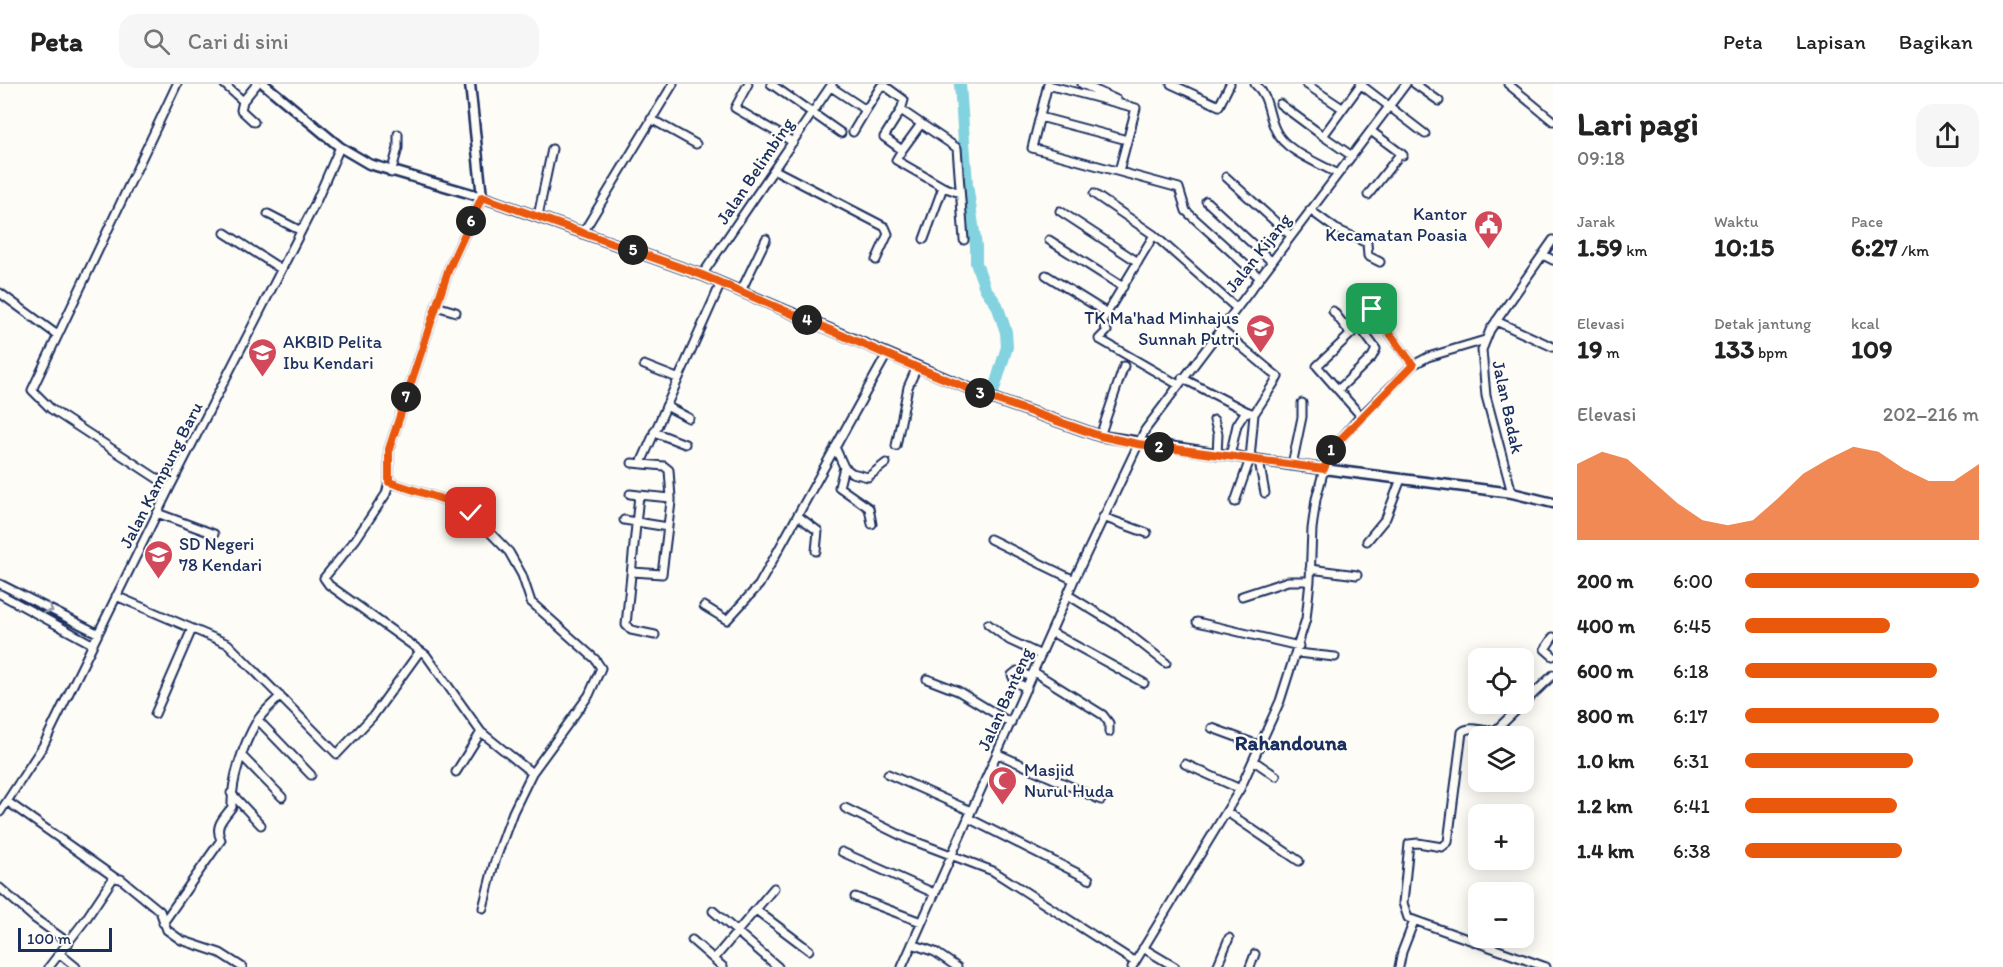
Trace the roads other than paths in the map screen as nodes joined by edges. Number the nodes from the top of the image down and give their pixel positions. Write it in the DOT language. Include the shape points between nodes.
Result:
graph roads {
  1 [pos="177,84"];
  2 [pos="224,84"];
  3 [pos="257,84"];
  4 [pos="264,84"];
  5 [pos="470,84"];
  6 [pos="673,84"];
  7 [pos="748,84"];
  8 [pos="771,84"];
  9 [pos="1048,84"];
  10 [pos="1082,84"];
  11 [pos="1171,84"];
  12 [pos="1192,84"];
  13 [pos="1230,84"];
  14 [pos="1255,84"];
  15 [pos="1306,84"];
  16 [pos="1360,84"];
  17 [pos="1407,84"];
  18 [pos="1415,84"];
  19 [pos="1508,84"];
  20 [pos="831,85"];
  21 [pos="1188,92"];
  22 [pos="243,101"];
  23 [pos="1439,101"];
  24 [pos="1280,104"];
  25 [pos="1390,106"];
  26 [pos="1136,108"];
  27 [pos="1342,108"];
  28 [pos="866,110"];
  29 [pos="901,110"];
  30 [pos="812,114"];
  31 [pos="1040,117"];
  32 [pos="1551,117"];
  33 [pos="651,119"];
  34 [pos="254,122"];
  35 [pos="921,124"];
  36 [pos="1371,131"];
  37 [pos="853,132"];
  38 [pos="841,133"];
  39 [pos="398,134"];
  40 [pos="1425,134"];
  41 [pos="1323,136"];
  42 [pos="1127,140"];
  43 [pos="793,142"];
  44 [pos="696,144"];
  45 [pos="340,147"];
  46 [pos="552,149"];
  47 [pos="902,150"];
  48 [pos="1352,156"];
  49 [pos="775,170"];
  50 [pos="1119,171"];
  51 [pos="391,173"];
  52 [pos="1338,174"];
  53 [pos="1226,177"];
  54 [pos="943,187"];
  55 [pos="960,193"];
  56 [pos="1094,194"];
  57 [pos="1368,195"];
  58 [pos="482,197"];
  59 [pos="1206,201"];
  60 [pos="1310,210"];
  61 [pos="1060,211"];
  62 [pos="268,214"];
  63 [pos="538,216"];
  64 [pos="301,231"];
  65 [pos="584,231"];
  66 [pos="225,233"];
  67 [pos="1154,235"];
  68 [pos="1291,236"];
  69 [pos="766,239"];
  70 [pos="924,239"];
  71 [pos="964,240"];
  72 [pos="1049,240"];
  73 [pos="1553,240"];
  74 [pos="1543,255"];
  75 [pos="876,260"];
  76 [pos="1553,260"];
  77 [pos="1271,261"];
  78 [pos="1138,262"];
  79 [pos="1380,262"];
  80 [pos="281,269"];
  81 [pos="702,275"];
  82 [pos="1046,275"];
  83 [pos="1259,277"];
  84 [pos="721,283"];
  85 [pos="1122,287"];
  86 [pos="1377,290"];
  87 [pos="741,291"];
  88 [pos="0,293"];
  89 [pos="436,306"];
  90 [pos="1235,307"];
  91 [pos="1334,310"];
  92 [pos="456,312"];
  93 [pos="1107,313"];
  94 [pos="1496,321"];
  95 [pos="1219,328"];
  96 [pos="56,334"];
  97 [pos="1351,334"];
  98 [pos="1485,339"];
  99 [pos="1553,347"];
  100 [pos="887,354"];
  101 [pos="644,365"];
  102 [pos="1413,365"];
  103 [pos="1124,366"];
  104 [pos="916,367"];
  105 [pos="677,378"];
  106 [pos="1180,381"];
  107 [pos="1338,390"];
  108 [pos="1302,403"];
  109 [pos="666,406"];
  110 [pos="1250,412"];
  111 [pos="1361,416"];
  112 [pos="689,418"];
  113 [pos="1214,420"];
  114 [pos="654,432"];
  115 [pos="1100,436"];
  116 [pos="685,444"];
  117 [pos="1138,444"];
  118 [pos="896,446"];
  119 [pos="835,447"];
  120 [pos="1217,455"];
  121 [pos="1230,456"];
  122 [pos="1254,460"];
  123 [pos="641,463"];
  124 [pos="886,463"];
  125 [pos="632,464"];
  126 [pos="1292,465"];
  127 [pos="844,467"];
  128 [pos="1324,469"];
  129 [pos="1401,479"];
  130 [pos="389,482"];
  131 [pos="170,487"];
  132 [pos="1265,493"];
  133 [pos="1512,493"];
  134 [pos="630,494"];
  135 [pos="639,495"];
  136 [pos="671,498"];
  137 [pos="1235,502"];
  138 [pos="1553,503"];
  139 [pos="157,513"];
  140 [pos="798,516"];
  141 [pos="1103,517"];
  142 [pos="624,520"];
  143 [pos="637,522"];
  144 [pos="872,524"];
  145 [pos="668,527"];
  146 [pos="1147,533"];
  147 [pos="214,534"];
  148 [pos="990,539"];
  149 [pos="1367,541"];
  150 [pos="816,551"];
  151 [pos="1310,569"];
  152 [pos="633,572"];
  153 [pos="1357,575"];
  154 [pos="1074,580"];
  155 [pos="1310,581"];
  156 [pos="0,584"];
  157 [pos="0,594"];
  158 [pos="1068,595"];
  159 [pos="116,596"];
  160 [pos="1242,596"];
  161 [pos="704,606"];
  162 [pos="1197,622"];
  163 [pos="988,624"];
  164 [pos="192,629"];
  165 [pos="1051,632"];
  166 [pos="97,633"];
  167 [pos="655,635"];
  168 [pos="1553,638"];
  169 [pos="92,644"];
  170 [pos="1298,649"];
  171 [pos="420,651"];
  172 [pos="1041,655"];
  173 [pos="1553,656"];
  174 [pos="1335,657"];
  175 [pos="1166,663"];
  176 [pos="1032,675"];
  177 [pos="1553,675"];
  178 [pos="927,680"];
  179 [pos="1144,683"];
  180 [pos="1027,688"];
  181 [pos="280,696"];
  182 [pos="154,714"];
  183 [pos="258,720"];
  184 [pos="1011,723"];
  185 [pos="1212,728"];
  186 [pos="481,732"];
  187 [pos="1109,732"];
  188 [pos="1262,746"];
  189 [pos="998,754"];
  190 [pos="242,756"];
  191 [pos="1254,761"];
  192 [pos="1185,764"];
  193 [pos="456,772"];
  194 [pos="532,773"];
  195 [pos="888,774"];
  196 [pos="310,775"];
  197 [pos="1276,776"];
  198 [pos="1240,789"];
  199 [pos="231,793"];
  200 [pos="282,797"];
  201 [pos="1101,800"];
  202 [pos="8,802"];
  203 [pos="845,808"];
  204 [pos="0,812"];
  205 [pos="1227,812"];
  206 [pos="970,814"];
  207 [pos="261,825"];
  208 [pos="842,852"];
  209 [pos="952,856"];
  210 [pos="1299,861"];
  211 [pos="114,878"];
  212 [pos="1089,879"];
  213 [pos="0,888"];
  214 [pos="774,888"];
  215 [pos="934,893"];
  216 [pos="855,897"];
  217 [pos="483,908"];
  218 [pos="756,910"];
  219 [pos="713,911"];
  220 [pos="1414,921"];
  221 [pos="921,922"];
  222 [pos="163,923"];
  223 [pos="737,932"];
  224 [pos="1229,938"];
  225 [pos="692,940"];
  226 [pos="69,943"];
  227 [pos="912,944"];
  228 [pos="1143,948"];
  229 [pos="809,950"];
  230 [pos="60,954"];
  231 [pos="1256,954"];
  232 [pos="714,959"];
  233 [pos="1133,965"];
  234 [pos="49,967"];
  235 [pos="76,967"];
  236 [pos="242,967"];
  237 [pos="723,967"];
  238 [pos="778,967"];
  239 [pos="902,967"];
  240 [pos="957,967"];
  241 [pos="1174,967"];
  242 [pos="1216,967"];
  243 [pos="1250,967"];
  244 [pos="1399,967"];
  245 [pos="1546,967"];
  1 -- 96 [label="street"];
  2 -- 22 [label="street"];
  3 -- 22 [label="street"];
  4 -- 45 [label="street"];
  5 -- 58 [label="street"];
  6 -- 33 [label="street"];
  7 -- 43 [label="street" via="735,108"];
  8 -- 30 [label="street"];
  9 -- 26 [label="street"];
  9 -- 31 [label="street"];
  10 -- 26 [label="street"];
  11 -- 21 [label="street"];
  12 -- 21 [label="street"];
  13 -- 21 [label="street" via="1219,106"];
  14 -- 52 [label="street" via="1265,93 1275,130 1283,142"];
  15 -- 27 [label="street"];
  16 -- 25 [label="street"];
  16 -- 27 [label="street"];
  17 -- 25 [label="street, Jalan Kijang"];
  18 -- 23 [label="street"];
  19 -- 32 [label="street"];
  20 -- 28 [label="street"];
  20 -- 30 [label="street, Jalan Belimbing"];
  22 -- 34 [label="street" via="241,110"];
  24 -- 41 [label="street"];
  25 -- 36 [label="street, Jalan Kijang"];
  25 -- 40 [label="street"];
  26 -- 42 [label="street"];
  27 -- 41 [label="street"];
  28 -- 29 [label="street" via="883,86 903,99"];
  28 -- 37 [label="street"];
  29 -- 35 [label="street"];
  29 -- 47 [label="street" via="883,140"];
  30 -- 38 [label="street"];
  30 -- 43 [label="street, Jalan Belimbing"];
  31 -- 42 [label="street"];
  31 -- 50 [label="street" via="1032,148"];
  33 -- 44 [label="street"];
  33 -- 65 [label="street"];
  35 -- 47 [label="street"];
  35 -- 55 [label="street" via="957,148"];
  36 -- 48 [label="street, Jalan Kijang"];
  36 -- 57 [label="street" via="1403,155"];
  39 -- 51 [label="street"];
  41 -- 48 [label="street"];
  42 -- 50 [label="street"];
  43 -- 49 [label="street, Jalan Belimbing"];
  45 -- 51 [label="street"];
  45 -- 64 [label="street, Jalan Kampung Baru"];
  46 -- 63 [label="street"];
  47 -- 54 [label="street" via="897,162"];
  48 -- 52 [label="street, Jalan Kijang"];
  49 -- 75 [label="street" via="885,227 888,234"];
  49 -- 81 [label="street, Jalan Belimbing"];
  50 -- 83 [label="street" via="1179,188 1186,211"];
  51 -- 58 [label="street"];
  52 -- 60 [label="street, Jalan Kijang"];
  53 -- 68 [label="street"];
  54 -- 55 [label="street"];
  54 -- 70 [label="street"];
  55 -- 71 [label="street"];
  56 -- 67 [label="street"];
  58 -- 63 [label="street"];
  58 -- 89 [label="street"];
  59 -- 77 [label="street"];
  60 -- 68 [label="street, Jalan Kijang"];
  60 -- 79 [label="street" via="1336,229 1367,243 1368,256"];
  61 -- 78 [label="street"];
  62 -- 64 [label="street"];
  63 -- 65 [label="street"];
  64 -- 80 [label="street, Jalan Kampung Baru"];
  65 -- 81 [label="street"];
  66 -- 80 [label="street"];
  67 -- 78 [label="street"];
  67 -- 90 [label="street"];
  68 -- 77 [label="street, Jalan Kijang"];
  69 -- 87 [label="street"];
  72 -- 85 [label="street"];
  73 -- 74 [label="street, Jalan Badak"];
  74 -- 76 [label="street"];
  74 -- 94 [label="street, Jalan Badak"];
  77 -- 83 [label="street, Jalan Kijang"];
  78 -- 85 [label="street"];
  80 -- 131 [label="street, Jalan Kampung Baru"];
  81 -- 84 [label="street"];
  82 -- 93 [label="street"];
  83 -- 90 [label="street, Jalan Kijang"];
  84 -- 87 [label="street"];
  84 -- 105 [label="street"];
  85 -- 93 [label="street"];
  86 -- 102 [label="street" via="1372,309"];
  87 -- 100 [label="street"];
  88 -- 96 [label="street"];
  89 -- 92 [label="street"];
  89 -- 130 [label="street" via="389,449"];
  90 -- 95 [label="street, Jalan Kijang"];
  91 -- 97 [label="street"];
  93 -- 106 [label="street" via="1102,321 1107,331 1099,339"];
  94 -- 98 [label="street, Jalan Badak"];
  94 -- 99 [label="street"];
  95 -- 106 [label="street, Jalan Kijang"];
  95 -- 110 [label="street" via="1278,375"];
  96 -- 131 [label="street" via="32,388 34,394"];
  97 -- 107 [label="street" via="1317,366"];
  97 -- 107 [label="street" via="1356,328 1362,330 1376,350"];
  98 -- 102 [label="street"];
  98 -- 133 [label="street, Jalan Badak" via="1482,365 1486,396"];
  100 -- 104 [label="street"];
  100 -- 119 [label="street"];
  101 -- 105 [label="street"];
  102 -- 111 [label="street"];
  103 -- 115 [label="street"];
  104 -- 115 [label="street"];
  104 -- 118 [label="street"];
  105 -- 109 [label="street"];
  106 -- 110 [label="street"];
  106 -- 117 [label="street, Jalan Kijang"];
  107 -- 111 [label="street"];
  108 -- 126 [label="street"];
  109 -- 112 [label="street"];
  109 -- 114 [label="street"];
  110 -- 121 [label="street" via="1237,426"];
  110 -- 122 [label="street"];
  111 -- 128 [label="street" via="1332,448"];
  113 -- 120 [label="street"];
  114 -- 116 [label="street"];
  114 -- 123 [label="street"];
  115 -- 117 [label="street"];
  117 -- 120 [label="street"];
  117 -- 141 [label="street, Jalan Banteng"];
  119 -- 127 [label="street"];
  119 -- 140 [label="street"];
  120 -- 121 [label="street"];
  121 -- 122 [label="street"];
  122 -- 126 [label="street"];
  122 -- 132 [label="street"];
  122 -- 137 [label="street"];
  123 -- 125 [label="street"];
  123 -- 136 [label="street" via="670,471"];
  124 -- 127 [label="street" via="868,477"];
  126 -- 128 [label="street"];
  127 -- 144 [label="street" via="839,487 869,508"];
  128 -- 129 [label="street"];
  128 -- 151 [label="street" via="1312,529"];
  129 -- 133 [label="street"];
  129 -- 149 [label="street" via="1386,518"];
  130 -- 171 [label="street" via="374,513 324,578 328,585"];
  130 -- 194 [label="street" via="451,502 471,513 509,552 531,602 600,665 589,695"];
  131 -- 139 [label="street, Jalan Kampung Baru"];
  133 -- 138 [label="street"];
  134 -- 135 [label="street"];
  135 -- 136 [label="street"];
  135 -- 143 [label="street"];
  136 -- 145 [label="street"];
  139 -- 147 [label="street"];
  139 -- 159 [label="street, Jalan Kampung Baru"];
  140 -- 150 [label="street" via="818,531"];
  140 -- 161 [label="street" via="759,585 728,619"];
  141 -- 146 [label="street"];
  141 -- 154 [label="street, Jalan Banteng"];
  142 -- 143 [label="street"];
  143 -- 145 [label="street"];
  143 -- 152 [label="street"];
  145 -- 152 [label="street" via="662,574"];
  148 -- 154 [label="street"];
  151 -- 153 [label="street"];
  151 -- 155 [label="street"];
  152 -- 167 [label="street" via="627,628"];
  154 -- 158 [label="street, Jalan Banteng"];
  155 -- 160 [label="street" via="1288,581"];
  155 -- 170 [label="street"];
  156 -- 166 [label="street, one-way"];
  157 -- 169 [label="street"];
  158 -- 165 [label="street, Jalan Banteng"];
  158 -- 175 [label="street" via="1120,627"];
  159 -- 164 [label="street"];
  159 -- 166 [label="street, Jalan Kampung Baru"];
  162 -- 170 [label="street"];
  163 -- 172 [label="street" via="1009,640"];
  164 -- 181 [label="street" via="228,644"];
  164 -- 182 [label="street"];
  165 -- 172 [label="street, Jalan Banteng"];
  165 -- 179 [label="street"];
  166 -- 169 [label="street, Jalan Kampung Baru"];
  168 -- 173 [label="street" via="1545,649"];
  169 -- 202 [label="street, Jalan Kampung Baru" via="42,746"];
  170 -- 174 [label="street"];
  170 -- 188 [label="street"];
  171 -- 181 [label="street" via="373,716 337,754"];
  171 -- 186 [label="street"];
  172 -- 176 [label="street, Jalan Banteng"];
  176 -- 180 [label="street, Jalan Banteng"];
  176 -- 180 [label="street" via="1017,671 1012,675 1015,682"];
  176 -- 187 [label="street" via="1103,715"];
  177 -- 220 [label="street" via="1497,729 1469,728 1462,732 1447,844 1442,847 1412,842 1407,848 1403,909"];
  178 -- 184 [label="street" via="958,691"];
  180 -- 184 [label="street, Jalan Banteng"];
  181 -- 183 [label="street"];
  183 -- 190 [label="street"];
  183 -- 196 [label="street"];
  184 -- 189 [label="street, Jalan Banteng"];
  185 -- 188 [label="street"];
  186 -- 193 [label="street"];
  186 -- 194 [label="street"];
  188 -- 191 [label="street"];
  189 -- 201 [label="street"];
  189 -- 206 [label="street, Jalan Banteng"];
  190 -- 199 [label="street"];
  190 -- 200 [label="street"];
  191 -- 197 [label="street"];
  191 -- 198 [label="street"];
  192 -- 198 [label="street"];
  194 -- 217 [label="street" via="504,835"];
  195 -- 206 [label="street"];
  198 -- 205 [label="street"];
  199 -- 207 [label="street"];
  199 -- 222 [label="street" via="232,807 217,833 221,840"];
  202 -- 204 [label="street, Jalan Kampung Baru"];
  202 -- 211 [label="street"];
  203 -- 209 [label="street"];
  205 -- 210 [label="street"];
  205 -- 228 [label="street"];
  206 -- 209 [label="street, Jalan Banteng"];
  206 -- 212 [label="street"];
  208 -- 215 [label="street"];
  209 -- 215 [label="street, Jalan Banteng"];
  209 -- 233 [label="street" via="1013,882"];
  211 -- 222 [label="street" via="121,879 160,911"];
  211 -- 226 [label="street"];
  213 -- 226 [label="street"];
  214 -- 218 [label="street"];
  215 -- 221 [label="street, Jalan Banteng"];
  216 -- 221 [label="street"];
  218 -- 223 [label="street"];
  218 -- 229 [label="street"];
  219 -- 223 [label="street"];
  220 -- 244 [label="street"];
  220 -- 245 [label="street"];
  221 -- 227 [label="street, Jalan Banteng"];
  222 -- 236 [label="street" via="186,944 220,953"];
  223 -- 232 [label="street"];
  223 -- 238 [label="street"];
  224 -- 242 [label="street"];
  225 -- 232 [label="street"];
  226 -- 230 [label="street"];
  227 -- 239 [label="street, Jalan Banteng"];
  227 -- 240 [label="street" via="935,952"];
  228 -- 233 [label="street"];
  228 -- 241 [label="street"];
  230 -- 234 [label="street"];
  230 -- 235 [label="street"];
  231 -- 243 [label="street"];
  232 -- 237 [label="street"];
}
